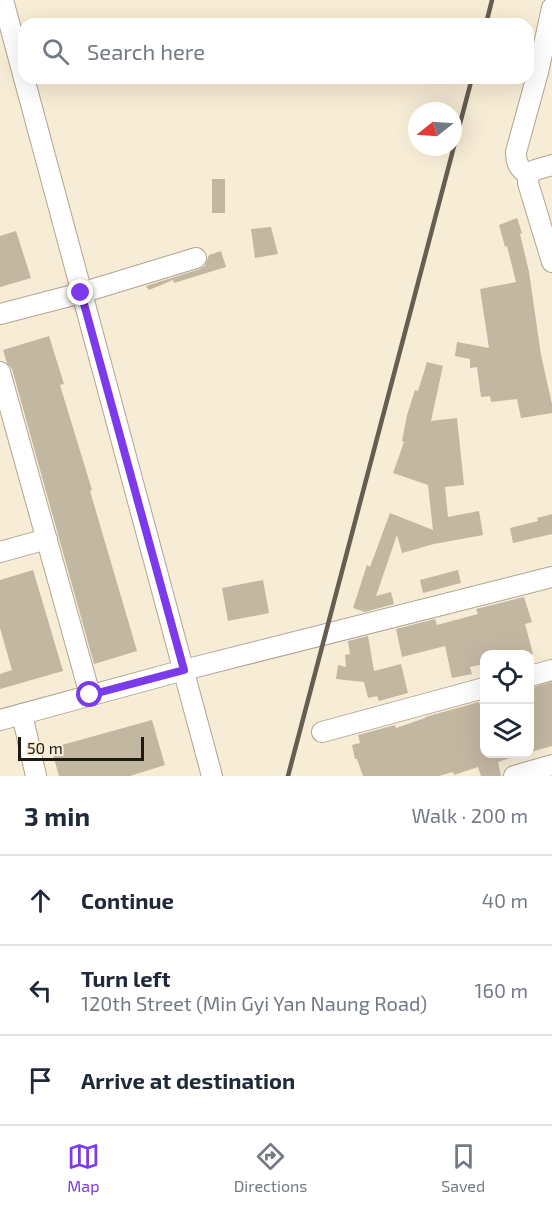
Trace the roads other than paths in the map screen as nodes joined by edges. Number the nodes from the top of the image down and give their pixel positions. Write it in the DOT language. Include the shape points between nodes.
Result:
graph roads {
  1 [pos="3,0"];
  2 [pos="552,8"];
  3 [pos="18,56"];
  4 [pos="534,80"];
  5 [pos="26,84"];
  6 [pos="533,84"];
  7 [pos="552,165"];
  8 [pos="528,175"];
  9 [pos="196,258"];
  10 [pos="552,262"];
  11 [pos="81,293"];
  12 [pos="0,314"];
  13 [pos="0,372"];
  14 [pos="46,539"];
  15 [pos="0,552"];
  16 [pos="552,577"];
  17 [pos="184,670"];
  18 [pos="552,670"];
  19 [pos="534,675"];
  20 [pos="480,689"];
  21 [pos="90,695"];
  22 [pos="22,714"];
  23 [pos="0,720"];
  24 [pos="322,732"];
  25 [pos="552,765"];
  26 [pos="36,776"];
  27 [pos="212,776"];
  28 [pos="514,776"];
  1 -- 3 [label="street"];
  2 -- 4 [label="street"];
  5 -- 11 [label="street"];
  6 -- 8 [label="street" via="516,152 516,161"];
  7 -- 8 [label="street"];
  8 -- 10 [label="street"];
  9 -- 11 [label="street"];
  11 -- 12 [label="street"];
  11 -- 17 [label="street"];
  13 -- 14 [label="street"];
  14 -- 15 [label="street"];
  14 -- 21 [label="street"];
  16 -- 17 [label="street"];
  17 -- 21 [label="street"];
  17 -- 27 [label="street"];
  18 -- 19 [label="street"];
  20 -- 24 [label="street"];
  21 -- 22 [label="street"];
  22 -- 23 [label="street"];
  22 -- 26 [label="street"];
  25 -- 28 [label="street"];
}
